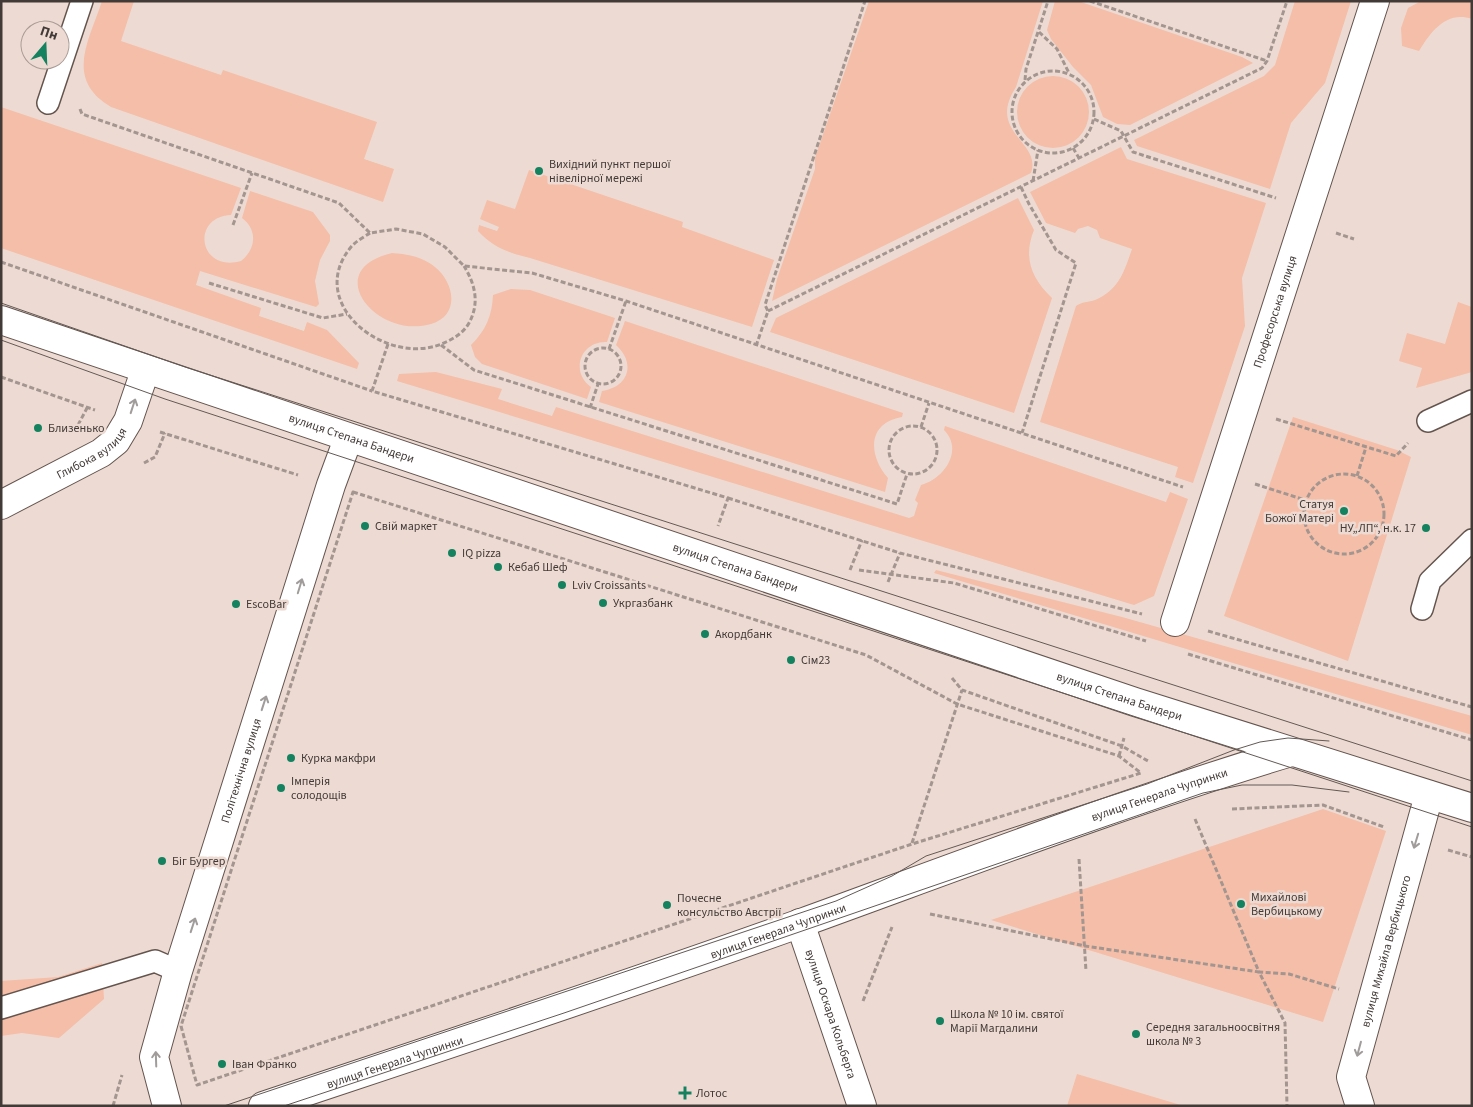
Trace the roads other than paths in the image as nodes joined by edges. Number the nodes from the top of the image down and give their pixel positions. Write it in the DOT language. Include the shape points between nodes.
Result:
graph roads {
  1 [pos="82,1"];
  2 [pos="1375,1"];
  3 [pos="48,103"];
  4 [pos="1,320"];
  5 [pos="145,371"];
  6 [pos="1472,401"];
  7 [pos="1428,421"];
  8 [pos="348,438"];
  9 [pos="1,505"];
  10 [pos="1472,540"];
  11 [pos="1422,609"];
  12 [pos="1175,622"];
  13 [pos="1291,752"];
  14 [pos="1429,795"];
  15 [pos="1472,808"];
  16 [pos="800,923"];
  17 [pos="178,971"];
  18 [pos="1,1008"];
  19 [pos="299,1100"];
  20 [pos="167,1106"];
  21 [pos="263,1106"];
  22 [pos="862,1106"];
  23 [pos="1360,1106"];
  1 -- 3 [label="lane"];
  2 -- 12 [label="street, Професорська вулиця"];
  4 -- 5 [label="street, вулиця Степана Бандери"];
  5 -- 8 [label="street, вулиця Степана Бандери"];
  9 -- 5 [label="street, Глибока вулиця, one-way" via="116,442 128,421"];
  6 -- 7 [label="lane"];
  8 -- 13 [label="street, вулиця Степана Бандери"];
  17 -- 8 [label="street, Політехнічна вулиця, one-way"];
  10 -- 11 [label="lane" via="1430,581"];
  13 -- 14 [label="street, вулиця Степана Бандери"];
  13 -- 16 [label="street, вулиця Генерала Чупринки" via="1229,770 974,858"];
  14 -- 15 [label="street, вулиця Степана Бандери"];
  14 -- 23 [label="street, вулиця Михайла Вербицького, one-way" via="1351,1077"];
  16 -- 19 [label="street, вулиця Генерала Чупринки"];
  16 -- 22 [label="street, вулиця Оскара Кольберга"];
  17 -- 18 [label="lane" via="155,961"];
  20 -- 17 [label="street, Політехнічна вулиця, one-way" via="154,1057"];
  19 -- 21 [label="street, вулиця Генерала Чупринки"];
}
